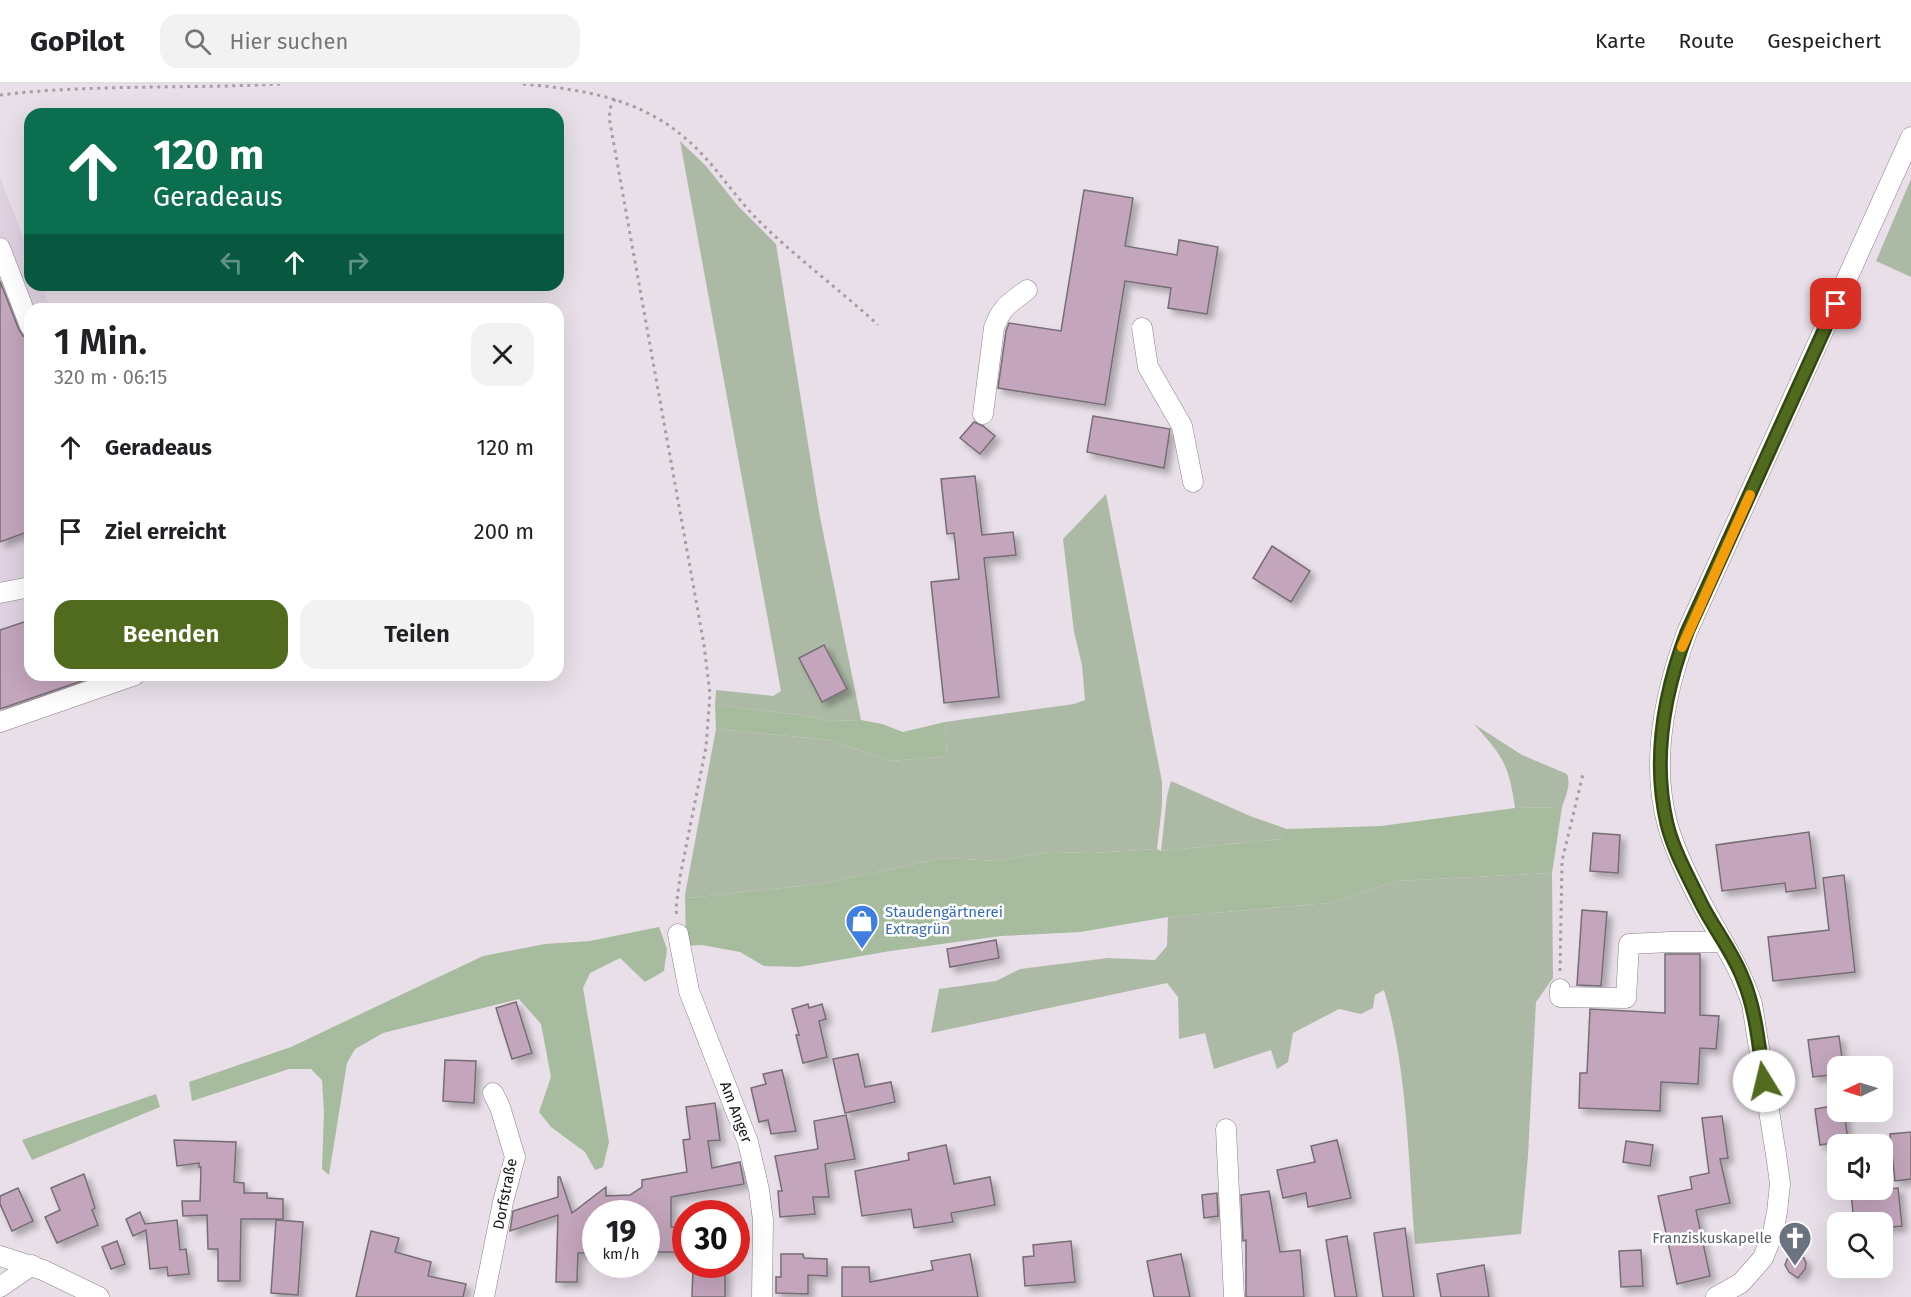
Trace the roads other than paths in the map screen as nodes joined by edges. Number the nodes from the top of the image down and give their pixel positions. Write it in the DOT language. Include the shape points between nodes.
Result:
graph roads {
  1 [pos="1911,137"];
  2 [pos="0,248"];
  3 [pos="1027,290"];
  4 [pos="24,310"];
  5 [pos="1142,328"];
  6 [pos="983,414"];
  7 [pos="1193,482"];
  8 [pos="24,588"];
  9 [pos="0,593"];
  10 [pos="118,681"];
  11 [pos="0,722"];
  12 [pos="678,934"];
  13 [pos="1723,942"];
  14 [pos="1560,989"];
  15 [pos="493,1093"];
  16 [pos="1226,1129"];
  17 [pos="0,1256"];
  18 [pos="32,1265"];
  19 [pos="0,1287"];
  20 [pos="99,1297"];
  21 [pos="484,1297"];
  22 [pos="762,1297"];
  23 [pos="1234,1297"];
  24 [pos="1716,1297"];
  1 -- 13 [label="street" via="1687,632 1664,716 1662,787 1667,823"];
  2 -- 4 [label="street"];
  3 -- 6 [label="street" via="998,315"];
  5 -- 7 [label="street" via="1148,367 1182,426"];
  8 -- 9 [label="street"];
  10 -- 11 [label="street"];
  12 -- 22 [label="street, Am Anger" via="692,1000 741,1120 758,1184 763,1220"];
  13 -- 14 [label="street" via="1629,944 1626,998 1560,997"];
  13 -- 24 [label="street" via="1752,1004 1780,1184 1773,1233 1762,1258 1741,1283"];
  15 -- 21 [label="street, Dorfstraße" via="515,1157"];
  16 -- 23 [label="street"];
  17 -- 18 [label="street"];
  18 -- 19 [label="street"];
  18 -- 20 [label="street"];
}
